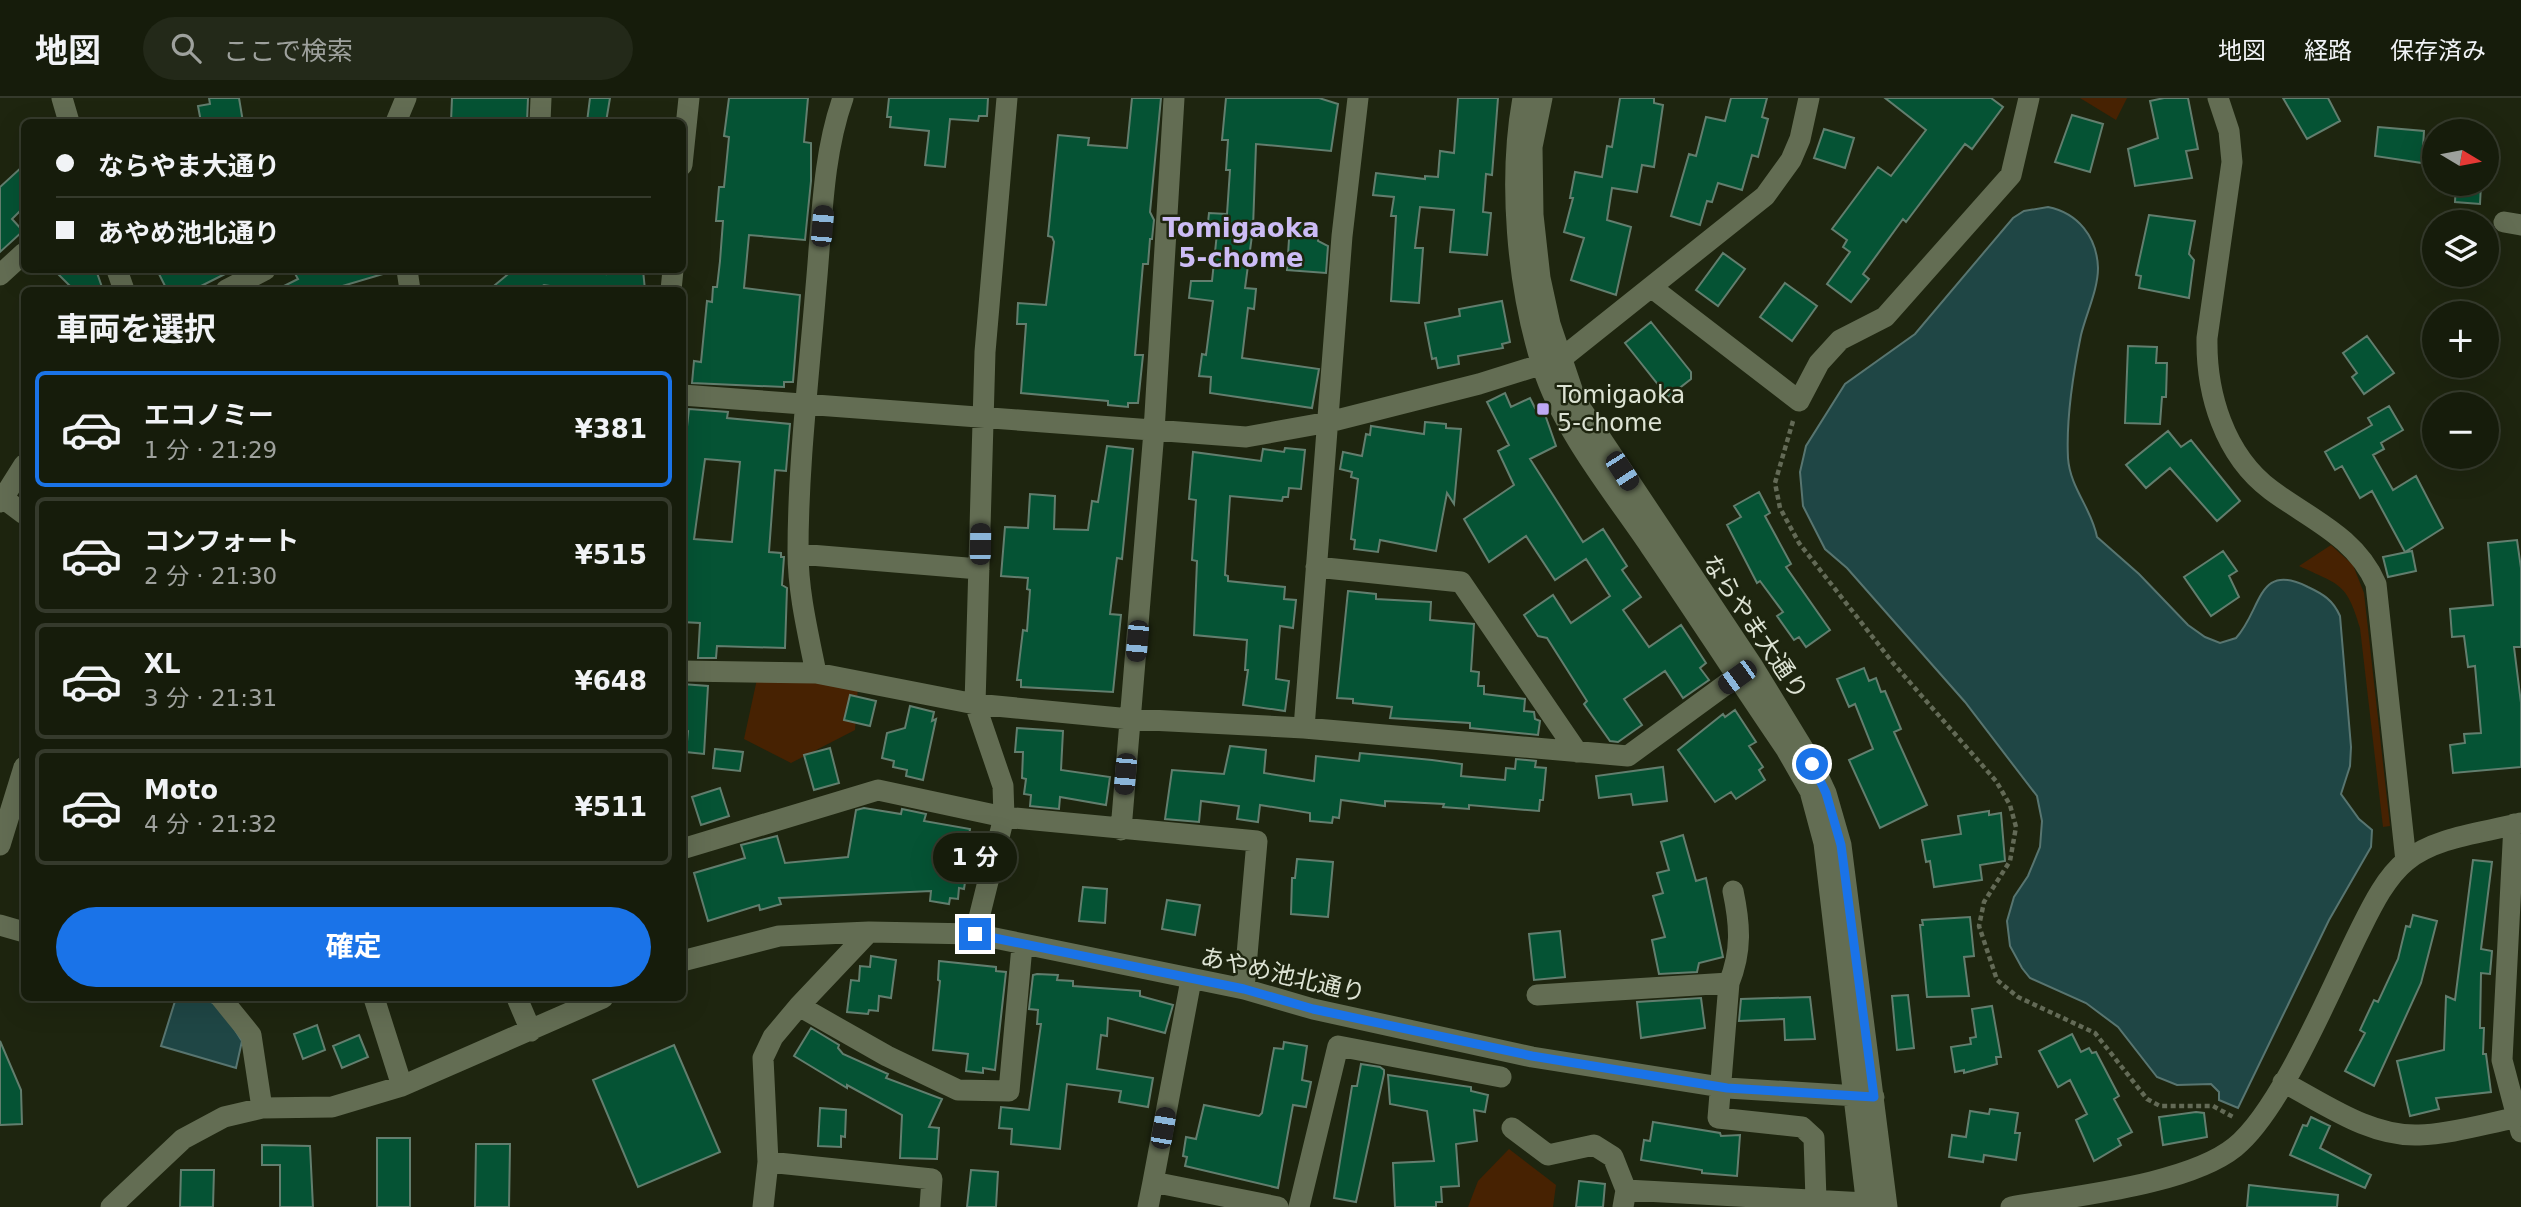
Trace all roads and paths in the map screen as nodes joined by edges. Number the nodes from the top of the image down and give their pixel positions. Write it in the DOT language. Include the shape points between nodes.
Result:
graph roads {
  1 [pos="62,98"];
  2 [pos="406,98"];
  3 [pos="541,98"];
  4 [pos="689,98"];
  5 [pos="843,98"];
  6 [pos="1007,98"];
  7 [pos="1174,98"];
  8 [pos="1357,98"];
  9 [pos="1523,98"];
  10 [pos="1542,98"];
  11 [pos="1809,98"];
  12 [pos="2029,98"];
  13 [pos="2218,98"];
  14 [pos="68,119"];
  15 [pos="397,119"];
  16 [pos="540,119"];
  17 [pos="686,127"];
  18 [pos="21,256"];
  19 [pos="259,273"];
  20 [pos="0,275"];
  21 [pos="232,287"];
  22 [pos="1651,287"];
  23 [pos="1552,361"];
  24 [pos="686,396"];
  25 [pos="1799,401"];
  26 [pos="806,404"];
  27 [pos="983,419"];
  28 [pos="1329,422"];
  29 [pos="1154,431"];
  30 [pos="21,470"];
  31 [pos="2,500"];
  32 [pos="21,512"];
  33 [pos="798,554"];
  34 [pos="1316,567"];
  35 [pos="979,569"];
  36 [pos="686,671"];
  37 [pos="1744,671"];
  38 [pos="816,673"];
  39 [pos="975,704"];
  40 [pos="1130,719"];
  41 [pos="1304,728"];
  42 [pos="1577,752"];
  43 [pos="21,772"];
  44 [pos="7,797"];
  45 [pos="1003,817"];
  46 [pos="2518,824"];
  47 [pos="1121,830"];
  48 [pos="0,845"];
  49 [pos="686,848"];
  50 [pos="2406,861"];
  51 [pos="1733,891"];
  52 [pos="0,925"];
  53 [pos="21,931"];
  54 [pos="869,932"];
  55 [pos="975,934"];
  56 [pos="1022,946"];
  57 [pos="686,960"];
  58 [pos="1191,980"];
  59 [pos="1729,983"];
  60 [pos="1244,989"];
  61 [pos="1538,995"];
  62 [pos="223,1001"];
  63 [pos="375,1001"];
  64 [pos="518,1001"];
  65 [pos="596,1001"];
  66 [pos="799,1006"];
  67 [pos="531,1031"];
  68 [pos="1501,1077"];
  69 [pos="2283,1082"];
  70 [pos="402,1086"];
  71 [pos="1852,1096"];
  72 [pos="1874,1097"];
  73 [pos="262,1108"];
  74 [pos="2518,1125"];
  75 [pos="1513,1128"];
  76 [pos="2254,1129"];
  77 [pos="768,1162"];
  78 [pos="1153,1182"];
  79 [pos="1625,1198"];
  80 [pos="1816,1200"];
  81 [pos="1782,1202"];
  82 [pos="1868,1206"];
  83 [pos="111,1207"];
  84 [pos="763,1207"];
  85 [pos="930,1207"];
  86 [pos="1148,1207"];
  87 [pos="1278,1207"];
  88 [pos="1299,1207"];
  89 [pos="1887,1207"];
  90 [pos="2011,1207"];
  1 -- 14 [label="street"];
  2 -- 15 [label="street"];
  3 -- 16 [label="street"];
  4 -- 17 [label="street"];
  5 -- 26 [label="street" via="832,129"];
  6 -- 27 [label="street"];
  7 -- 29 [label="street"];
  8 -- 28 [label="street"];
  9 -- 23 [label="street" via="1515,143 1516,212 1526,289"];
  10 -- 23 [label="street, ならやま大通り" via="1532,147 1532,215"];
  11 -- 22 [label="street" via="1791,160 1765,196"];
  12 -- 25 [label="street" via="2011,175 1885,317 1840,340 1819,363"];
  13 -- 50 [label="street" via="2229,131 2232,162 2207,338 2214,402 2230,440 2254,474 2351,545 2370,570 2377,596"];
  18 -- 20 [label="street"];
  19 -- 21 [label="street"];
  22 -- 23 [label="street"];
  22 -- 25 [label="street"];
  23 -- 28 [label="street"];
  23 -- 37 [label="street, ならやま大通り"];
  24 -- 26 [label="street"];
  25 -- 76 [label="path" via="1775,484 1780,508 1814,566 1996,781 2010,805 2015,827 2010,862 1984,902 1979,926 1997,980 2018,997 2095,1033 2147,1099 2160,1106 2213,1106"];
  26 -- 27 [label="street"];
  26 -- 33 [label="street"];
  27 -- 29 [label="street"];
  27 -- 35 [label="street"];
  28 -- 29 [label="street" via="1246,437"];
  28 -- 34 [label="street"];
  29 -- 40 [label="street"];
  30 -- 31 [label="street"];
  31 -- 32 [label="street"];
  33 -- 35 [label="street"];
  33 -- 38 [label="street"];
  34 -- 41 [label="street"];
  34 -- 42 [label="street" via="1461,582"];
  35 -- 39 [label="street"];
  36 -- 38 [label="street"];
  37 -- 42 [label="street" via="1628,756"];
  37 -- 71 [label="street" via="1810,791 1824,843"];
  37 -- 72 [label="street, ならやま大通り" via="1812,764 1826,793 1841,845"];
  38 -- 39 [label="street"];
  39 -- 40 [label="street"];
  39 -- 45 [label="street" via="1003,786"];
  40 -- 41 [label="street"];
  40 -- 47 [label="street"];
  41 -- 42 [label="street"];
  43 -- 44 [label="street"];
  44 -- 48 [label="street"];
  45 -- 47 [label="street"];
  45 -- 49 [label="street" via="878,790"];
  45 -- 55 [label="street"];
  46 -- 50 [label="street" via="2443,842"];
  46 -- 74 [label="street" via="2501,1023 2502,1060"];
  47 -- 60 [label="street" via="1257,841"];
  50 -- 69 [label="street" via="2367,917"];
  51 -- 59 [label="street" via="1741,927 1737,965"];
  52 -- 53 [label="street"];
  54 -- 55 [label="street, あやめ池北通り"];
  54 -- 57 [label="street, あやめ池北通り" via="779,936"];
  54 -- 66 [label="street"];
  55 -- 56 [label="street, あやめ池北通り"];
  56 -- 58 [label="street, あやめ池北通り"];
  56 -- 66 [label="street" via="1009,1091 958,1090"];
  58 -- 60 [label="street, あやめ池北通り"];
  58 -- 78 [label="street"];
  59 -- 61 [label="street"];
  59 -- 80 [label="street" via="1718,1118 1802,1127 1814,1138"];
  60 -- 71 [label="street, あやめ池北通り" via="1313,1009 1532,1056 1727,1088"];
  62 -- 73 [label="street" via="251,1035"];
  63 -- 70 [label="street"];
  64 -- 67 [label="street"];
  65 -- 67 [label="street"];
  66 -- 77 [label="street" via="773,1037 763,1058"];
  67 -- 70 [label="street"];
  68 -- 88 [label="street" via="1338,1046"];
  69 -- 74 [label="street" via="2366,1125 2399,1134"];
  69 -- 76 [label="street"];
  70 -- 73 [label="street" via="332,1107"];
  71 -- 72 [label="street, あやめ池北通り"];
  71 -- 82 [label="street"];
  72 -- 89 [label="street, ならやま大通り"];
  73 -- 83 [label="street" via="224,1117 183,1139"];
  75 -- 79 [label="street" via="1548,1155 1594,1144 1613,1157"];
  76 -- 90 [label="street" via="2235,1147 2188,1172"];
  77 -- 84 [label="street"];
  77 -- 85 [label="street" via="932,1179"];
  78 -- 86 [label="street"];
  78 -- 87 [label="street"];
  79 -- 81 [label="street"];
  80 -- 81 [label="street"];
  80 -- 82 [label="street"];
}
